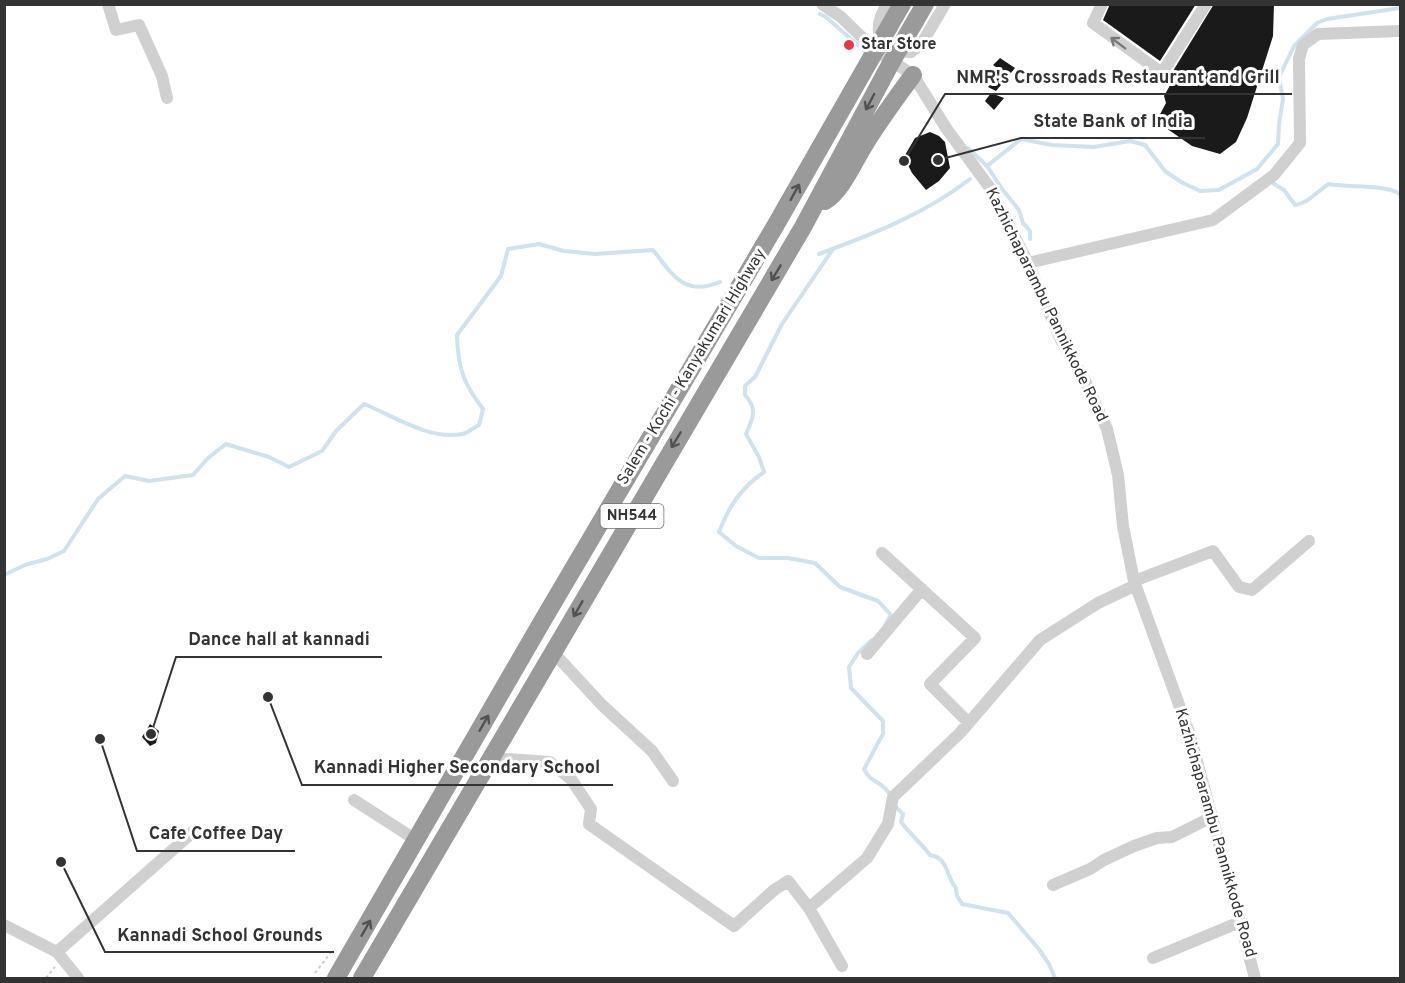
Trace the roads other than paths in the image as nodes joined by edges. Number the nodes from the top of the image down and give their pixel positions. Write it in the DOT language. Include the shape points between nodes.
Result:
graph roads {
  1 [pos="108,4"];
  2 [pos="822,4"];
  3 [pos="887,4"];
  4 [pos="902,4"];
  5 [pos="926,4"];
  6 [pos="945,4"];
  7 [pos="1102,4"];
  8 [pos="1206,4"];
  9 [pos="1401,31"];
  10 [pos="878,46"];
  11 [pos="895,56"];
  12 [pos="913,75"];
  13 [pos="167,98"];
  14 [pos="813,208"];
  15 [pos="1028,263"];
  16 [pos="1309,541"];
  17 [pos="882,553"];
  18 [pos="1135,583"];
  19 [pos="922,589"];
  20 [pos="553,652"];
  21 [pos="867,654"];
  22 [pos="969,723"];
  23 [pos="492,758"];
  24 [pos="673,781"];
  25 [pos="354,800"];
  26 [pos="1212,817"];
  27 [pos="194,831"];
  28 [pos="416,840"];
  29 [pos="1053,885"];
  30 [pos="809,908"];
  31 [pos="1240,922"];
  32 [pos="4,925"];
  33 [pos="57,952"];
  34 [pos="1153,958"];
  35 [pos="842,966"];
  36 [pos="78,978"];
  37 [pos="336,978"];
  38 [pos="362,978"];
  39 [pos="1255,978"];
  1 -- 13 [label="street" via="116,30 139,25 162,76"];
  2 -- 10 [label="street, Kazhichaparambu Pannikkode Road"];
  3 -- 10 [label="street" via="880,16"];
  4 -- 10 [label="highway, Salem - Kochi - Kanyakumari Highway / NH544"];
  5 -- 11 [label="highway, Salem - Kochi - Kanyakumari Highway / NH544"];
  6 -- 11 [label="street" via="922,43 911,52"];
  8 -- 7 [label="street, one-way" via="1161,73 1093,23"];
  9 -- 15 [label="street" via="1318,34 1303,45 1299,59 1300,143 1274,175 1213,220"];
  10 -- 11 [label="street, Kazhichaparambu Pannikkode Road"];
  28 -- 10 [label="highway, Salem - Kochi - Kanyakumari Highway / NH544, one-way"];
  11 -- 12 [label="street, Kazhichaparambu Pannikkode Road"];
  11 -- 14 [label="highway, Salem - Kochi - Kanyakumari Highway / NH544, one-way"];
  12 -- 14 [label="highway" via="829,198"];
  12 -- 15 [label="street, Kazhichaparambu Pannikkode Road" via="990,188"];
  14 -- 20 [label="highway, Salem - Kochi - Kanyakumari Highway / NH544, one-way"];
  15 -- 18 [label="street, Kazhichaparambu Pannikkode Road" via="1061,340 1107,429"];
  16 -- 18 [label="street" via="1252,590 1239,587 1213,550"];
  17 -- 19 [label="street"];
  18 -- 22 [label="street" via="1040,640"];
  18 -- 26 [label="street, Kazhichaparambu Pannikkode Road" via="1190,735"];
  19 -- 21 [label="street"];
  19 -- 22 [label="street" via="975,638 930,684"];
  20 -- 23 [label="highway, Salem - Kochi - Kanyakumari Highway / NH544"];
  20 -- 24 [label="street" via="652,751"];
  22 -- 30 [label="street" via="893,797 888,824 867,858"];
  23 -- 30 [label="street" via="550,762 571,779 591,809 589,824 734,926 788,881"];
  23 -- 38 [label="highway, Salem - Kochi - Kanyakumari Highway / NH544"];
  25 -- 28 [label="street"];
  26 -- 29 [label="street" via="1172,837 1134,846"];
  26 -- 31 [label="street, Kazhichaparambu Pannikkode Road"];
  27 -- 33 [label="street"];
  37 -- 28 [label="highway, Salem - Kochi - Kanyakumari Highway / NH544, one-way"];
  30 -- 35 [label="street"];
  31 -- 34 [label="street"];
  31 -- 39 [label="street, Kazhichaparambu Pannikkode Road"];
  32 -- 33 [label="street"];
  33 -- 36 [label="street"];
}
